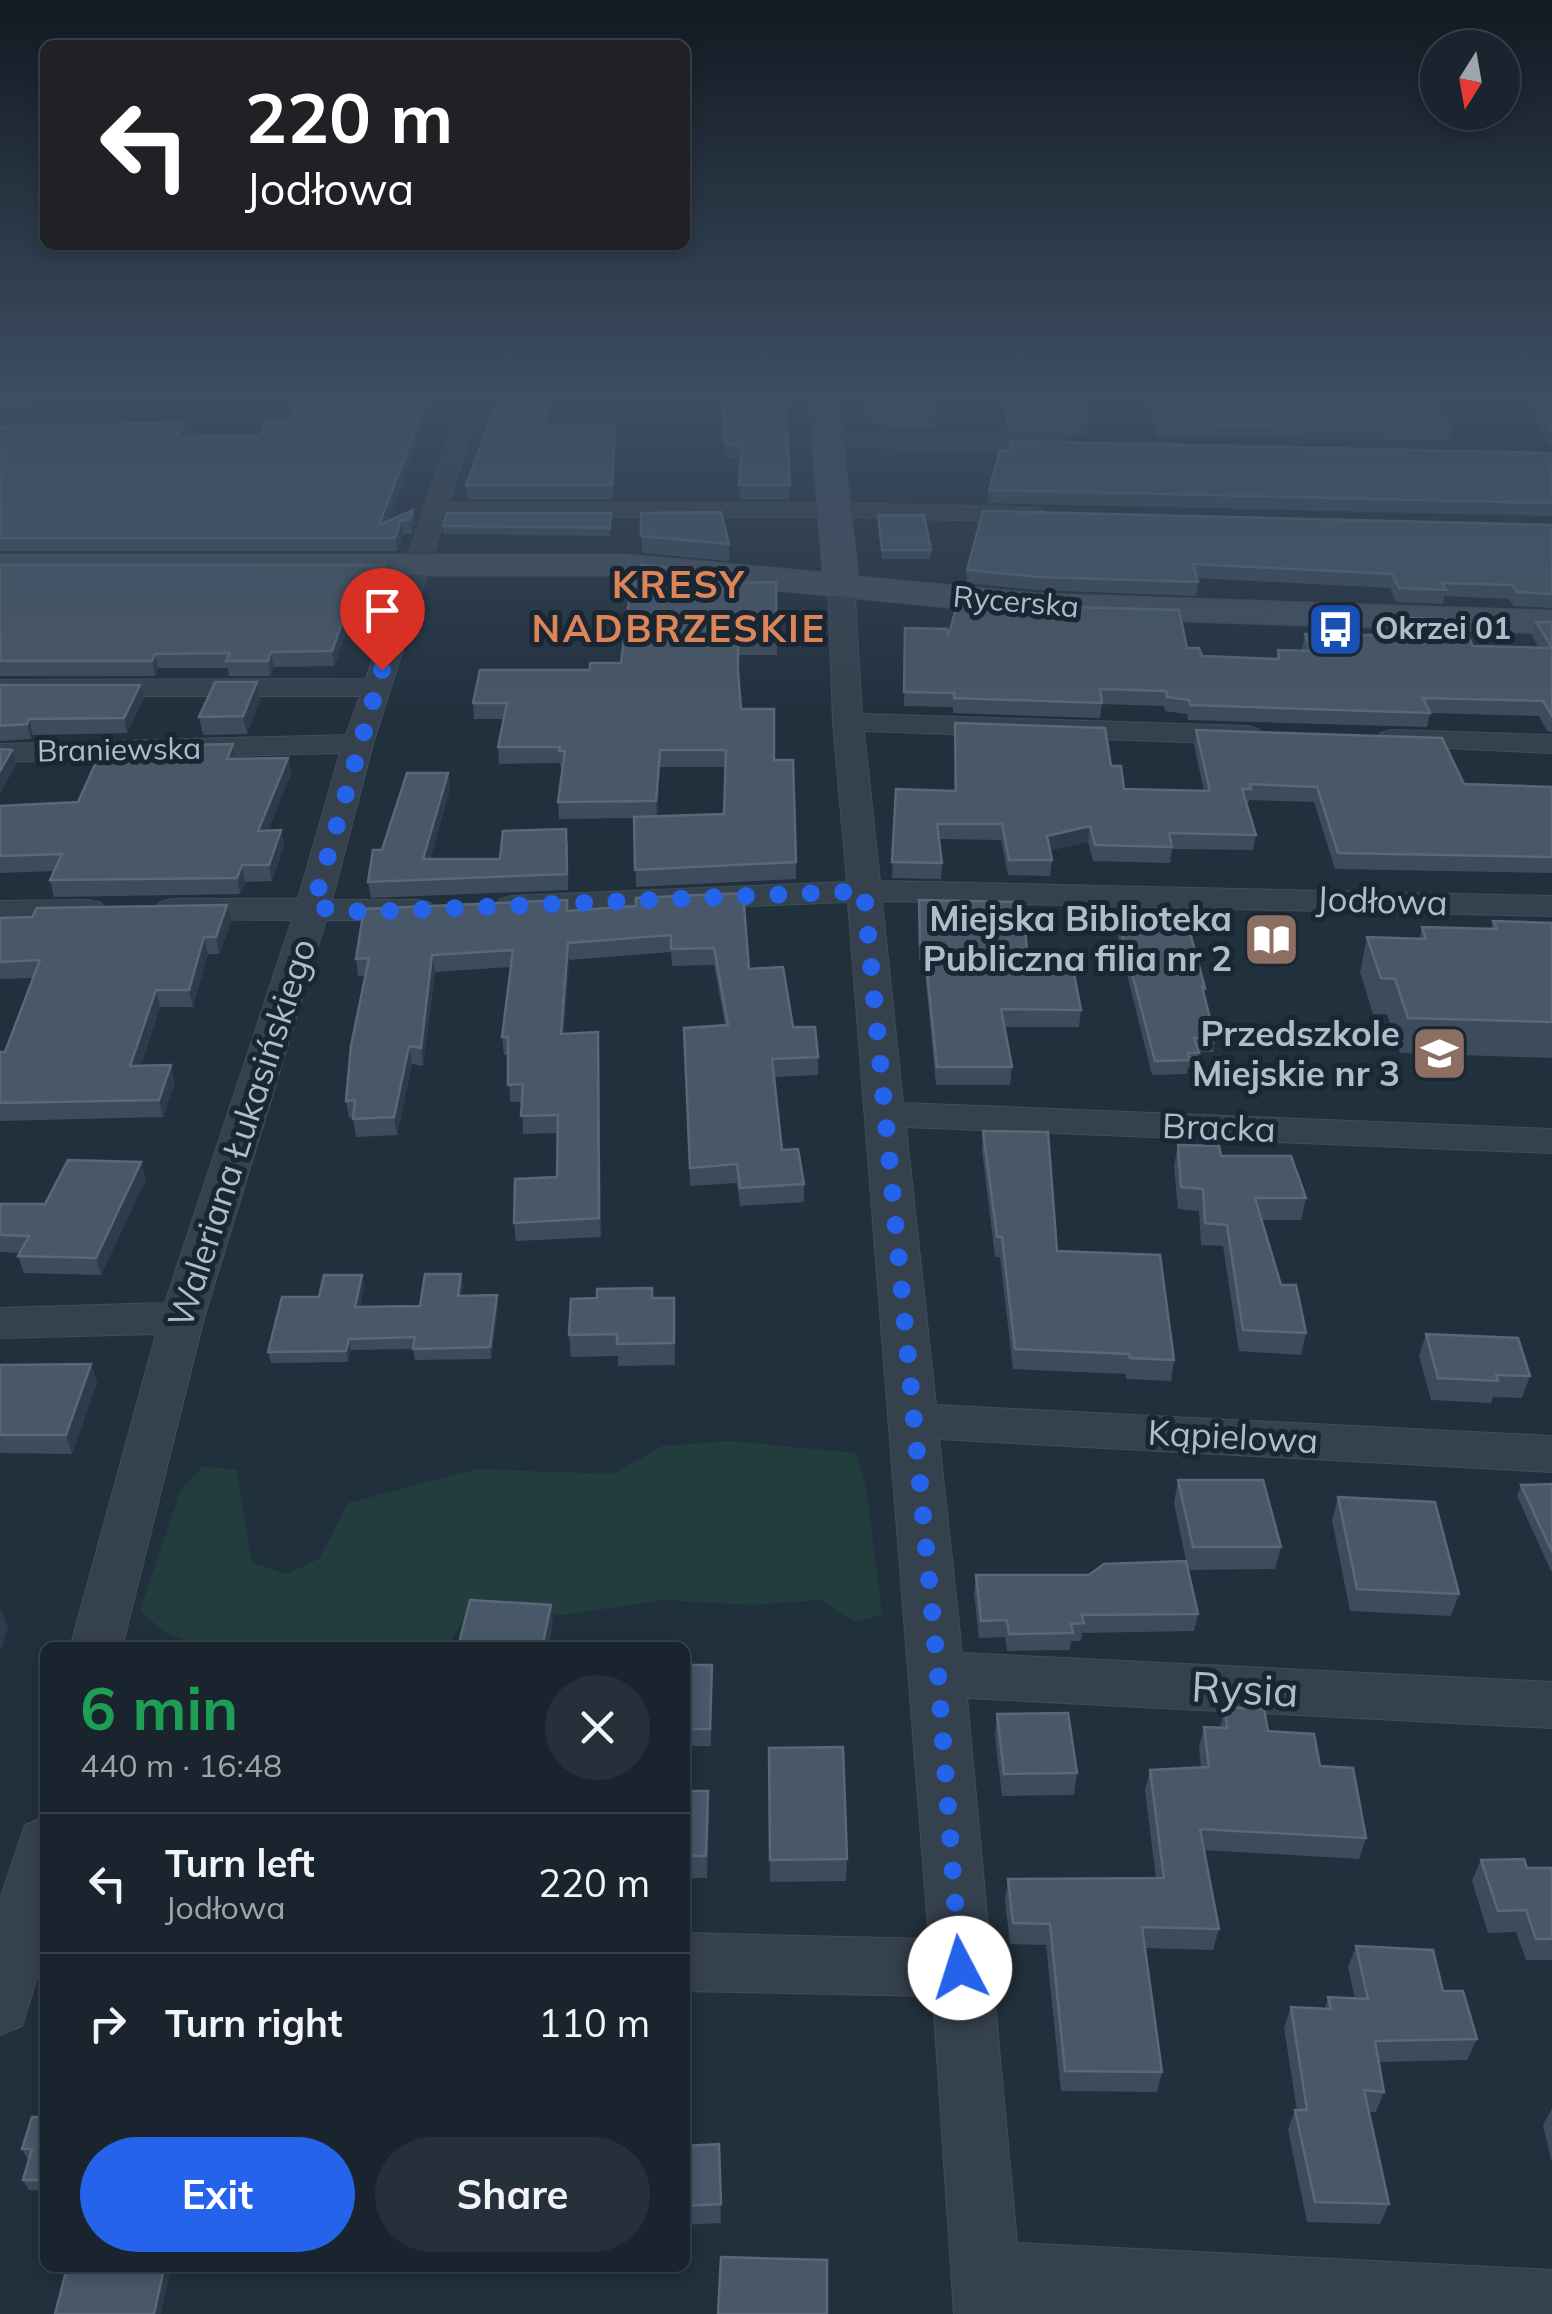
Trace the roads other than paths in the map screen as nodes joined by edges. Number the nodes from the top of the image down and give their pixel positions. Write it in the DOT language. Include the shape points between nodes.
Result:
graph roads {
  1 [pos="440,501"];
  2 [pos="833,501"];
  3 [pos="437,510"];
  4 [pos="834,510"];
  5 [pos="1053,516"];
  6 [pos="419,564"];
  7 [pos="0,565"];
  8 [pos="841,583"];
  9 [pos="1552,622"];
  10 [pos="377,687"];
  11 [pos="0,688"];
  12 [pos="848,722"];
  13 [pos="1278,736"];
  14 [pos="1356,738"];
  15 [pos="358,744"];
  16 [pos="1552,744"];
  17 [pos="0,753"];
  18 [pos="864,891"];
  19 [pos="1552,906"];
  20 [pos="313,907"];
  21 [pos="0,912"];
  22 [pos="885,1114"];
  23 [pos="1552,1141"];
  24 [pos="182,1318"];
  25 [pos="0,1323"];
  26 [pos="913,1421"];
  27 [pos="1552,1454"];
  28 [pos="98,1642"];
  29 [pos="938,1674"];
  30 [pos="1552,1704"];
  31 [pos="40,1883"];
  32 [pos="32,1947"];
  33 [pos="690,1962"];
  34 [pos="960,1968"];
  35 [pos="0,2005"];
  36 [pos="988,2295"];
  37 [pos="1552,2304"];
  1 -- 3 [label="street, Waleriana Łukasińskiego"];
  2 -- 4 [label="street"];
  3 -- 4 [label="street"];
  3 -- 6 [label="street, Waleriana Łukasińskiego"];
  4 -- 5 [label="street"];
  4 -- 8 [label="street"];
  6 -- 7 [label="street, Rycerska"];
  6 -- 8 [label="street, Rycerska" via="628,565"];
  6 -- 10 [label="street, Waleriana Łukasińskiego"];
  8 -- 9 [label="street, Rycerska" via="1102,609"];
  8 -- 12 [label="street"];
  10 -- 11 [label="street"];
  10 -- 15 [label="street, Waleriana Łukasińskiego"];
  12 -- 13 [label="street"];
  12 -- 18 [label="street"];
  14 -- 16 [label="street"];
  15 -- 17 [label="street, Braniewska"];
  15 -- 20 [label="street, Waleriana Łukasińskiego"];
  18 -- 19 [label="street, Jodłowa"];
  18 -- 20 [label="street, Jodłowa" via="364,912"];
  18 -- 22 [label="street"];
  20 -- 21 [label="street, Jodłowa"];
  20 -- 24 [label="street, Waleriana Łukasińskiego"];
  22 -- 23 [label="street, Bracka"];
  22 -- 26 [label="street"];
  24 -- 25 [label="street"];
  24 -- 28 [label="street, Waleriana Łukasińskiego"];
  26 -- 27 [label="street, Kąpielowa"];
  26 -- 29 [label="street"];
  29 -- 30 [label="street, Rysia"];
  29 -- 34 [label="street"];
  31 -- 32 [label="street"];
  32 -- 35 [label="street"];
  33 -- 34 [label="street"];
  34 -- 36 [label="street"];
  36 -- 37 [label="street"];
}
